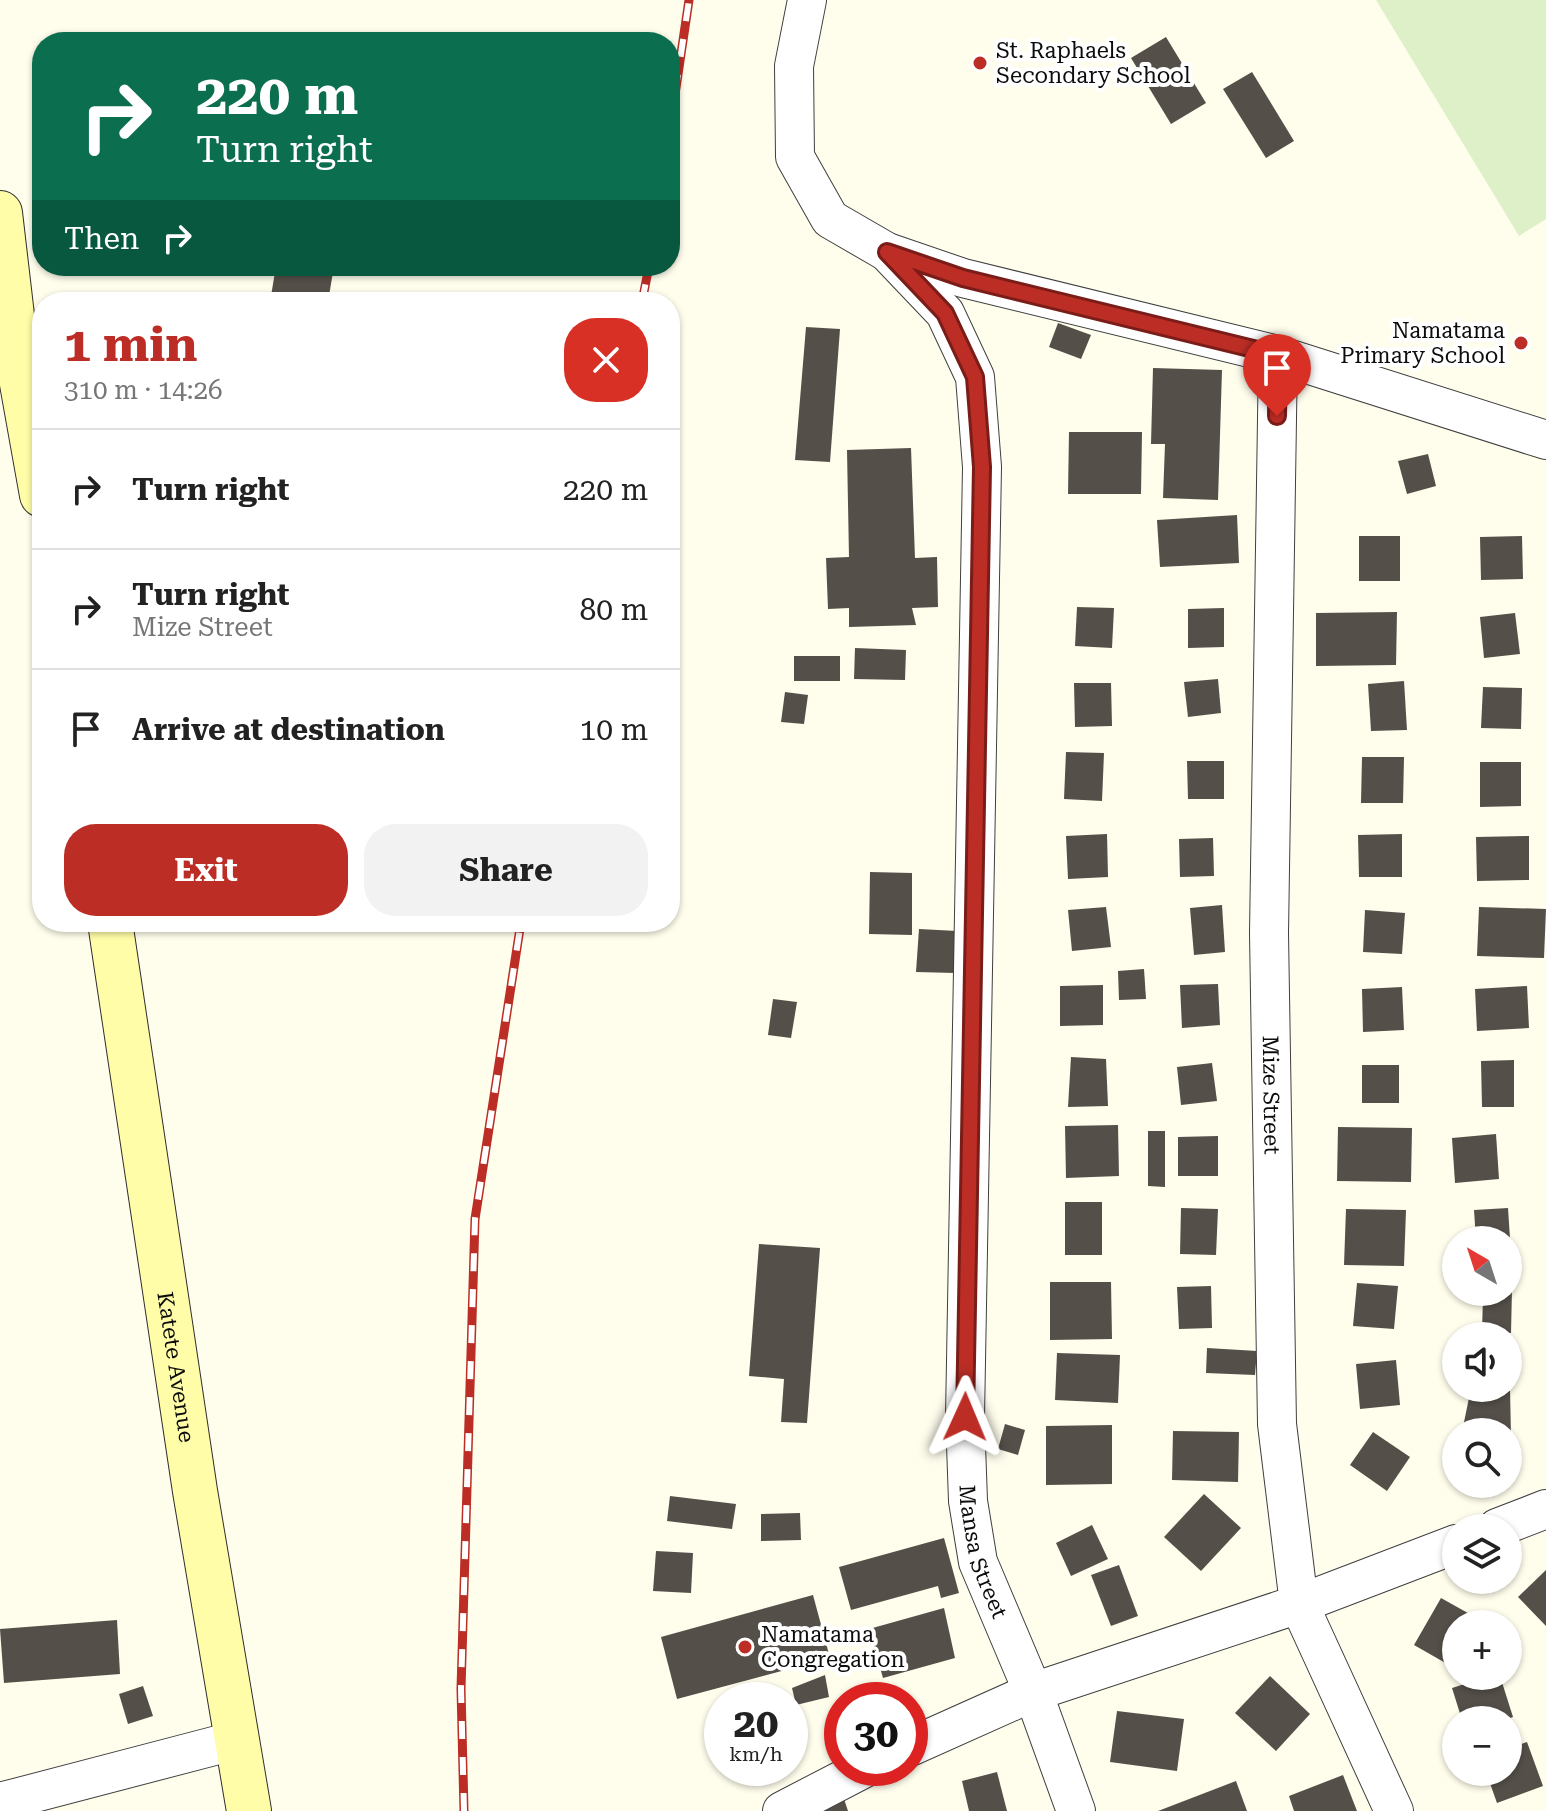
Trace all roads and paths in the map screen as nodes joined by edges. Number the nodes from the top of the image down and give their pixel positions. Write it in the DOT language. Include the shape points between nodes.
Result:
graph roads {
  1 [pos="807,0"];
  2 [pos="0,213"];
  3 [pos="887,252"];
  4 [pos="1278,355"];
  5 [pos="32,439"];
  6 [pos="1546,440"];
  7 [pos="111,932"];
  8 [pos="1546,1509"];
  9 [pos="1522,1518"];
  10 [pos="1442,1549"];
  11 [pos="1299,1604"];
  12 [pos="1033,1692"];
  13 [pos="928,1739"];
  14 [pos="237,1740"];
  15 [pos="830,1786"];
  16 [pos="0,1802"];
  17 [pos="249,1811"];
  18 [pos="782,1811"];
  19 [pos="1076,1811"];
  20 [pos="1394,1811"];
  1 -- 3 [label="street" via="794,66 795,157 830,219"];
  2 -- 5 [label="street"];
  3 -- 4 [label="street" via="963,278"];
  3 -- 12 [label="street, Mansa Street" via="945,313 975,377 982,467 965,1401 968,1501 978,1562"];
  4 -- 6 [label="street"];
  4 -- 11 [label="street, Mize Street" via="1269,933 1276,1408"];
  7 -- 14 [label="street, Katete Avenue"];
  8 -- 9 [label="street"];
  10 -- 11 [label="street"];
  11 -- 12 [label="street"];
  11 -- 20 [label="street, Mize Street"];
  12 -- 13 [label="street"];
  12 -- 19 [label="street, Mansa Street"];
  14 -- 16 [label="street"];
  14 -- 17 [label="street, Katete Avenue"];
  15 -- 18 [label="street"];
}
